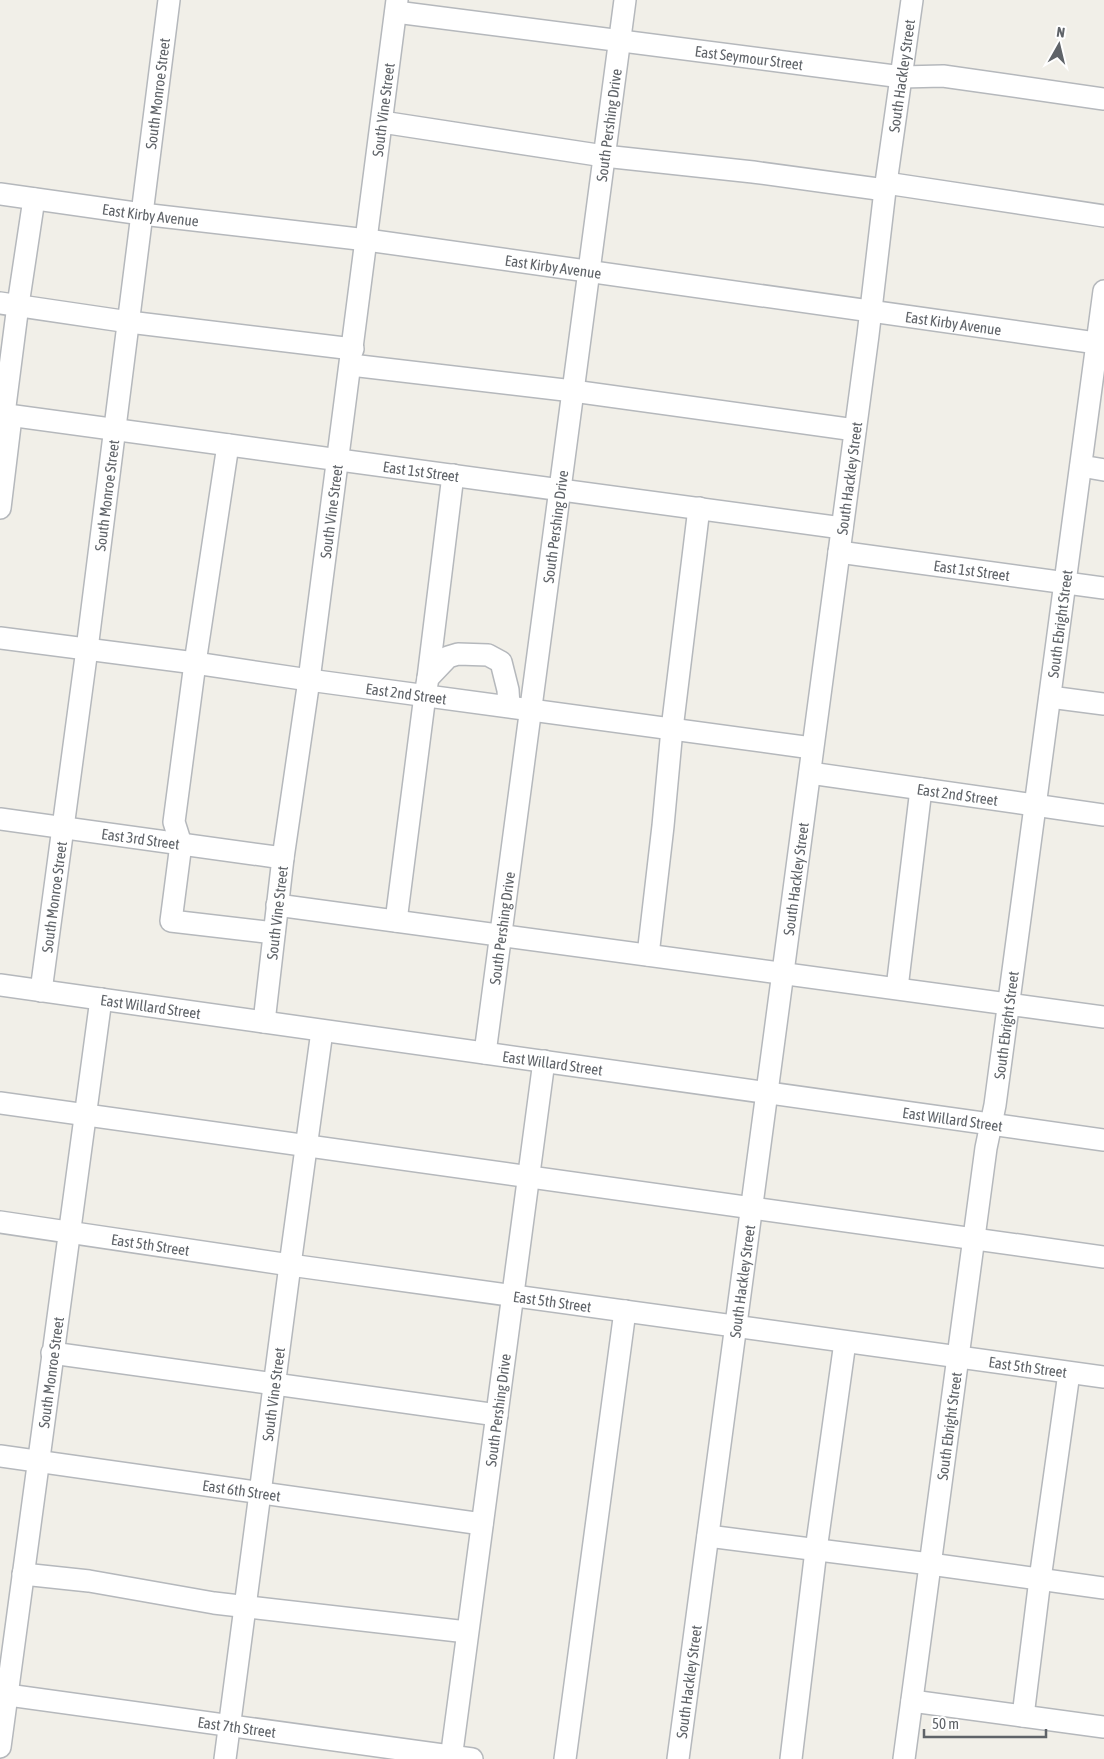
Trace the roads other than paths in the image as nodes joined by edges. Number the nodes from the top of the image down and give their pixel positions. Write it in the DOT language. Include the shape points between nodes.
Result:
graph roads {
  1 [pos="169,0"];
  2 [pos="625,0"];
  3 [pos="912,0"];
  4 [pos="396,6"];
  5 [pos="619,41"];
  6 [pos="902,77"];
  7 [pos="1104,99"];
  8 [pos="382,122"];
  9 [pos="604,156"];
  10 [pos="886,186"];
  11 [pos="0,194"];
  12 [pos="34,199"];
  13 [pos="142,214"];
  14 [pos="1104,216"];
  15 [pos="367,240"];
  16 [pos="589,272"];
  17 [pos="1104,291"];
  18 [pos="9,304"];
  19 [pos="871,312"];
  20 [pos="129,322"];
  21 [pos="1101,344"];
  22 [pos="352,357"];
  23 [pos="573,391"];
  24 [pos="5,415"];
  25 [pos="115,429"];
  26 [pos="855,430"];
  27 [pos="228,445"];
  28 [pos="338,460"];
  29 [pos="1081,466"];
  30 [pos="1104,470"];
  31 [pos="453,475"];
  32 [pos="560,489"];
  33 [pos="0,508"];
  34 [pos="699,508"];
  35 [pos="842,528"];
  36 [pos="839,552"];
  37 [pos="1065,583"];
  38 [pos="1104,588"];
  39 [pos="0,638"];
  40 [pos="87,649"];
  41 [pos="195,663"];
  42 [pos="309,680"];
  43 [pos="426,687"];
  44 [pos="1050,697"];
  45 [pos="1104,704"];
  46 [pos="510,706"];
  47 [pos="531,709"];
  48 [pos="672,729"];
  49 [pos="812,748"];
  50 [pos="810,773"];
  51 [pos="921,789"];
  52 [pos="1035,805"];
  53 [pos="1104,815"];
  54 [pos="0,819"];
  55 [pos="63,828"];
  56 [pos="181,844"];
  57 [pos="283,858"];
  58 [pos="277,905"];
  59 [pos="396,921"];
  60 [pos="274,934"];
  61 [pos="501,935"];
  62 [pos="648,955"];
  63 [pos="783,973"];
  64 [pos="0,984"];
  65 [pos="897,988"];
  66 [pos="41,991"];
  67 [pos="101,999"];
  68 [pos="1009,1003"];
  69 [pos="1104,1016"];
  70 [pos="264,1022"];
  71 [pos="322,1031"];
  72 [pos="485,1053"];
  73 [pos="544,1061"];
  74 [pos="768,1093"];
  75 [pos="0,1103"];
  76 [pos="85,1115"];
  77 [pos="992,1124"];
  78 [pos="1104,1140"];
  79 [pos="306,1146"];
  80 [pos="529,1176"];
  81 [pos="752,1207"];
  82 [pos="0,1222"];
  83 [pos="68,1233"];
  84 [pos="974,1240"];
  85 [pos="1104,1257"];
  86 [pos="290,1264"];
  87 [pos="513,1295"];
  88 [pos="625,1311"];
  89 [pos="736,1326"];
  90 [pos="845,1342"];
  91 [pos="52,1353"];
  92 [pos="958,1358"];
  93 [pos="1069,1373"];
  94 [pos="1104,1378"];
  95 [pos="274,1383"];
  96 [pos="497,1415"];
  97 [pos="0,1456"];
  98 [pos="38,1461"];
  99 [pos="260,1494"];
  100 [pos="482,1524"];
  101 [pos="708,1536"];
  102 [pos="816,1550"];
  103 [pos="930,1564"];
  104 [pos="23,1574"];
  105 [pos="1040,1579"];
  106 [pos="1104,1588"];
  107 [pos="245,1607"];
  108 [pos="467,1632"];
  109 [pos="4,1694"];
  110 [pos="912,1701"];
  111 [pos="1023,1716"];
  112 [pos="229,1725"];
  113 [pos="1104,1727"];
  114 [pos="0,1747"];
  115 [pos="458,1758"];
  116 [pos="225,1759"];
  117 [pos="565,1759"];
  118 [pos="678,1759"];
  119 [pos="791,1759"];
  120 [pos="904,1759"];
  1 -- 13 [label="street, South Monroe Street"];
  2 -- 5 [label="street, South Pershing Drive"];
  3 -- 6 [label="street, South Hackley Street"];
  4 -- 5 [label="street, East Seymour Street"];
  4 -- 8 [label="street, South Vine Street"];
  5 -- 6 [label="street, East Seymour Street"];
  5 -- 9 [label="street, South Pershing Drive"];
  6 -- 7 [label="street, East Seymour Street" via="943,76"];
  6 -- 10 [label="street, South Hackley Street"];
  8 -- 9 [label="street"];
  8 -- 15 [label="street, South Vine Street"];
  9 -- 10 [label="street"];
  9 -- 16 [label="street, South Pershing Drive"];
  10 -- 14 [label="street"];
  10 -- 19 [label="street, South Hackley Street"];
  11 -- 12 [label="street, East Kirby Avenue"];
  12 -- 13 [label="street, East Kirby Avenue"];
  12 -- 18 [label="street"];
  13 -- 15 [label="street, East Kirby Avenue"];
  13 -- 20 [label="street, South Monroe Street"];
  15 -- 16 [label="street, East Kirby Avenue"];
  15 -- 22 [label="street, South Vine Street"];
  16 -- 19 [label="street, East Kirby Avenue"];
  16 -- 23 [label="street, South Pershing Drive"];
  17 -- 21 [label="street, South Ebright Street"];
  18 -- 20 [label="street"];
  18 -- 24 [label="street"];
  19 -- 21 [label="street, East Kirby Avenue"];
  19 -- 26 [label="street, South Hackley Street"];
  20 -- 22 [label="street"];
  20 -- 25 [label="street, South Monroe Street"];
  21 -- 29 [label="street, South Ebright Street"];
  22 -- 23 [label="street"];
  22 -- 28 [label="street, South Vine Street"];
  23 -- 26 [label="street"];
  23 -- 32 [label="street, South Pershing Drive"];
  24 -- 25 [label="street, East 1st Street"];
  24 -- 33 [label="street"];
  25 -- 27 [label="street, East 1st Street"];
  25 -- 40 [label="street, South Monroe Street"];
  26 -- 35 [label="street, South Hackley Street"];
  27 -- 28 [label="street, East 1st Street"];
  27 -- 41 [label="street"];
  28 -- 31 [label="street, East 1st Street"];
  28 -- 42 [label="street, South Vine Street"];
  29 -- 30 [label="street"];
  29 -- 37 [label="street, South Ebright Street"];
  31 -- 32 [label="street, East 1st Street"];
  31 -- 43 [label="street"];
  32 -- 34 [label="street, East 1st Street"];
  32 -- 47 [label="street, South Pershing Drive"];
  34 -- 35 [label="street, East 1st Street"];
  34 -- 48 [label="street"];
  35 -- 36 [label="street, South Hackley Street"];
  36 -- 37 [label="street, East 1st Street"];
  36 -- 49 [label="street, South Hackley Street"];
  37 -- 38 [label="street, East 1st Street"];
  37 -- 44 [label="street, South Ebright Street"];
  39 -- 40 [label="street, East 2nd Street"];
  40 -- 41 [label="street, East 2nd Street"];
  40 -- 55 [label="street, South Monroe Street"];
  41 -- 42 [label="street, East 2nd Street"];
  41 -- 56 [label="street" via="174,822"];
  42 -- 43 [label="street, East 2nd Street"];
  42 -- 57 [label="street, South Vine Street"];
  43 -- 46 [label="street, East 2nd Street"];
  43 -- 46 [label="street" via="448,657 458,654 488,656 501,662"];
  43 -- 59 [label="street"];
  44 -- 45 [label="street"];
  44 -- 52 [label="street, South Ebright Street"];
  46 -- 47 [label="street, East 2nd Street"];
  47 -- 48 [label="street, East 2nd Street"];
  47 -- 61 [label="street, South Pershing Drive"];
  48 -- 49 [label="street, East 2nd Street"];
  48 -- 62 [label="street"];
  49 -- 50 [label="street, South Hackley Street"];
  50 -- 51 [label="street, East 2nd Street"];
  50 -- 63 [label="street, South Hackley Street"];
  51 -- 52 [label="street, East 2nd Street"];
  51 -- 65 [label="street"];
  52 -- 53 [label="street, East 2nd Street"];
  52 -- 68 [label="street, South Ebright Street"];
  54 -- 55 [label="street, East 3rd Street"];
  55 -- 56 [label="street, East 3rd Street"];
  55 -- 66 [label="street, South Monroe Street"];
  56 -- 57 [label="street, East 3rd Street"];
  56 -- 60 [label="street" via="171,921"];
  57 -- 58 [label="street, South Vine Street"];
  58 -- 59 [label="street"];
  58 -- 60 [label="street, South Vine Street"];
  59 -- 61 [label="street"];
  60 -- 70 [label="street, South Vine Street"];
  61 -- 62 [label="street"];
  61 -- 72 [label="street, South Pershing Drive"];
  62 -- 63 [label="street"];
  63 -- 65 [label="street"];
  63 -- 74 [label="street, South Hackley Street"];
  64 -- 66 [label="street, East Willard Street"];
  65 -- 68 [label="street"];
  66 -- 67 [label="street, East Willard Street"];
  67 -- 70 [label="street, East Willard Street"];
  67 -- 76 [label="street, South Monroe Street"];
  68 -- 69 [label="street"];
  68 -- 77 [label="street, South Ebright Street"];
  70 -- 71 [label="street, East Willard Street"];
  71 -- 72 [label="street, East Willard Street"];
  71 -- 79 [label="street, South Vine Street"];
  72 -- 73 [label="street, East Willard Street"];
  73 -- 74 [label="street, East Willard Street"];
  73 -- 80 [label="street, South Pershing Drive"];
  74 -- 77 [label="street, East Willard Street"];
  74 -- 81 [label="street, South Hackley Street"];
  75 -- 76 [label="street"];
  76 -- 79 [label="street"];
  76 -- 83 [label="street, South Monroe Street"];
  77 -- 78 [label="street, East Willard Street"];
  77 -- 84 [label="street, South Ebright Street"];
  79 -- 80 [label="street"];
  79 -- 86 [label="street, South Vine Street"];
  80 -- 81 [label="street"];
  80 -- 87 [label="street, South Pershing Drive"];
  81 -- 84 [label="street"];
  81 -- 89 [label="street, South Hackley Street"];
  82 -- 83 [label="street, East 5th Street"];
  83 -- 86 [label="street, East 5th Street"];
  83 -- 91 [label="street, South Monroe Street"];
  84 -- 85 [label="street"];
  84 -- 92 [label="street, South Ebright Street"];
  86 -- 87 [label="street, East 5th Street"];
  86 -- 95 [label="street, South Vine Street"];
  87 -- 88 [label="street, East 5th Street"];
  87 -- 96 [label="street, South Pershing Drive"];
  88 -- 89 [label="street, East 5th Street"];
  88 -- 117 [label="street"];
  89 -- 90 [label="street, East 5th Street"];
  89 -- 101 [label="street, South Hackley Street"];
  90 -- 92 [label="street, East 5th Street"];
  90 -- 102 [label="street"];
  91 -- 95 [label="street"];
  91 -- 98 [label="street, South Monroe Street"];
  92 -- 93 [label="street, East 5th Street"];
  92 -- 103 [label="street, South Ebright Street"];
  93 -- 94 [label="street, East 5th Street"];
  93 -- 105 [label="street"];
  95 -- 96 [label="street"];
  95 -- 99 [label="street, South Vine Street"];
  96 -- 100 [label="street, South Pershing Drive"];
  97 -- 98 [label="street, East 6th Street"];
  98 -- 99 [label="street, East 6th Street"];
  98 -- 104 [label="street, South Monroe Street"];
  99 -- 100 [label="street, East 6th Street"];
  99 -- 107 [label="street, South Vine Street"];
  100 -- 108 [label="street, South Pershing Drive"];
  101 -- 102 [label="street"];
  101 -- 118 [label="street, South Hackley Street"];
  102 -- 103 [label="street"];
  102 -- 119 [label="street"];
  103 -- 105 [label="street"];
  103 -- 110 [label="street, South Ebright Street"];
  104 -- 107 [label="street" via="88,1581"];
  104 -- 109 [label="street, South Monroe Street"];
  105 -- 106 [label="street"];
  105 -- 111 [label="street"];
  107 -- 108 [label="street"];
  107 -- 112 [label="street, South Vine Street"];
  108 -- 115 [label="street, South Pershing Drive"];
  109 -- 112 [label="street, East 7th Street"];
  109 -- 114 [label="street, South Monroe Street"];
  110 -- 111 [label="street"];
  110 -- 120 [label="street, South Ebright Street"];
  111 -- 113 [label="street"];
  112 -- 115 [label="street, East 7th Street"];
  112 -- 116 [label="street, South Vine Street"];
}
